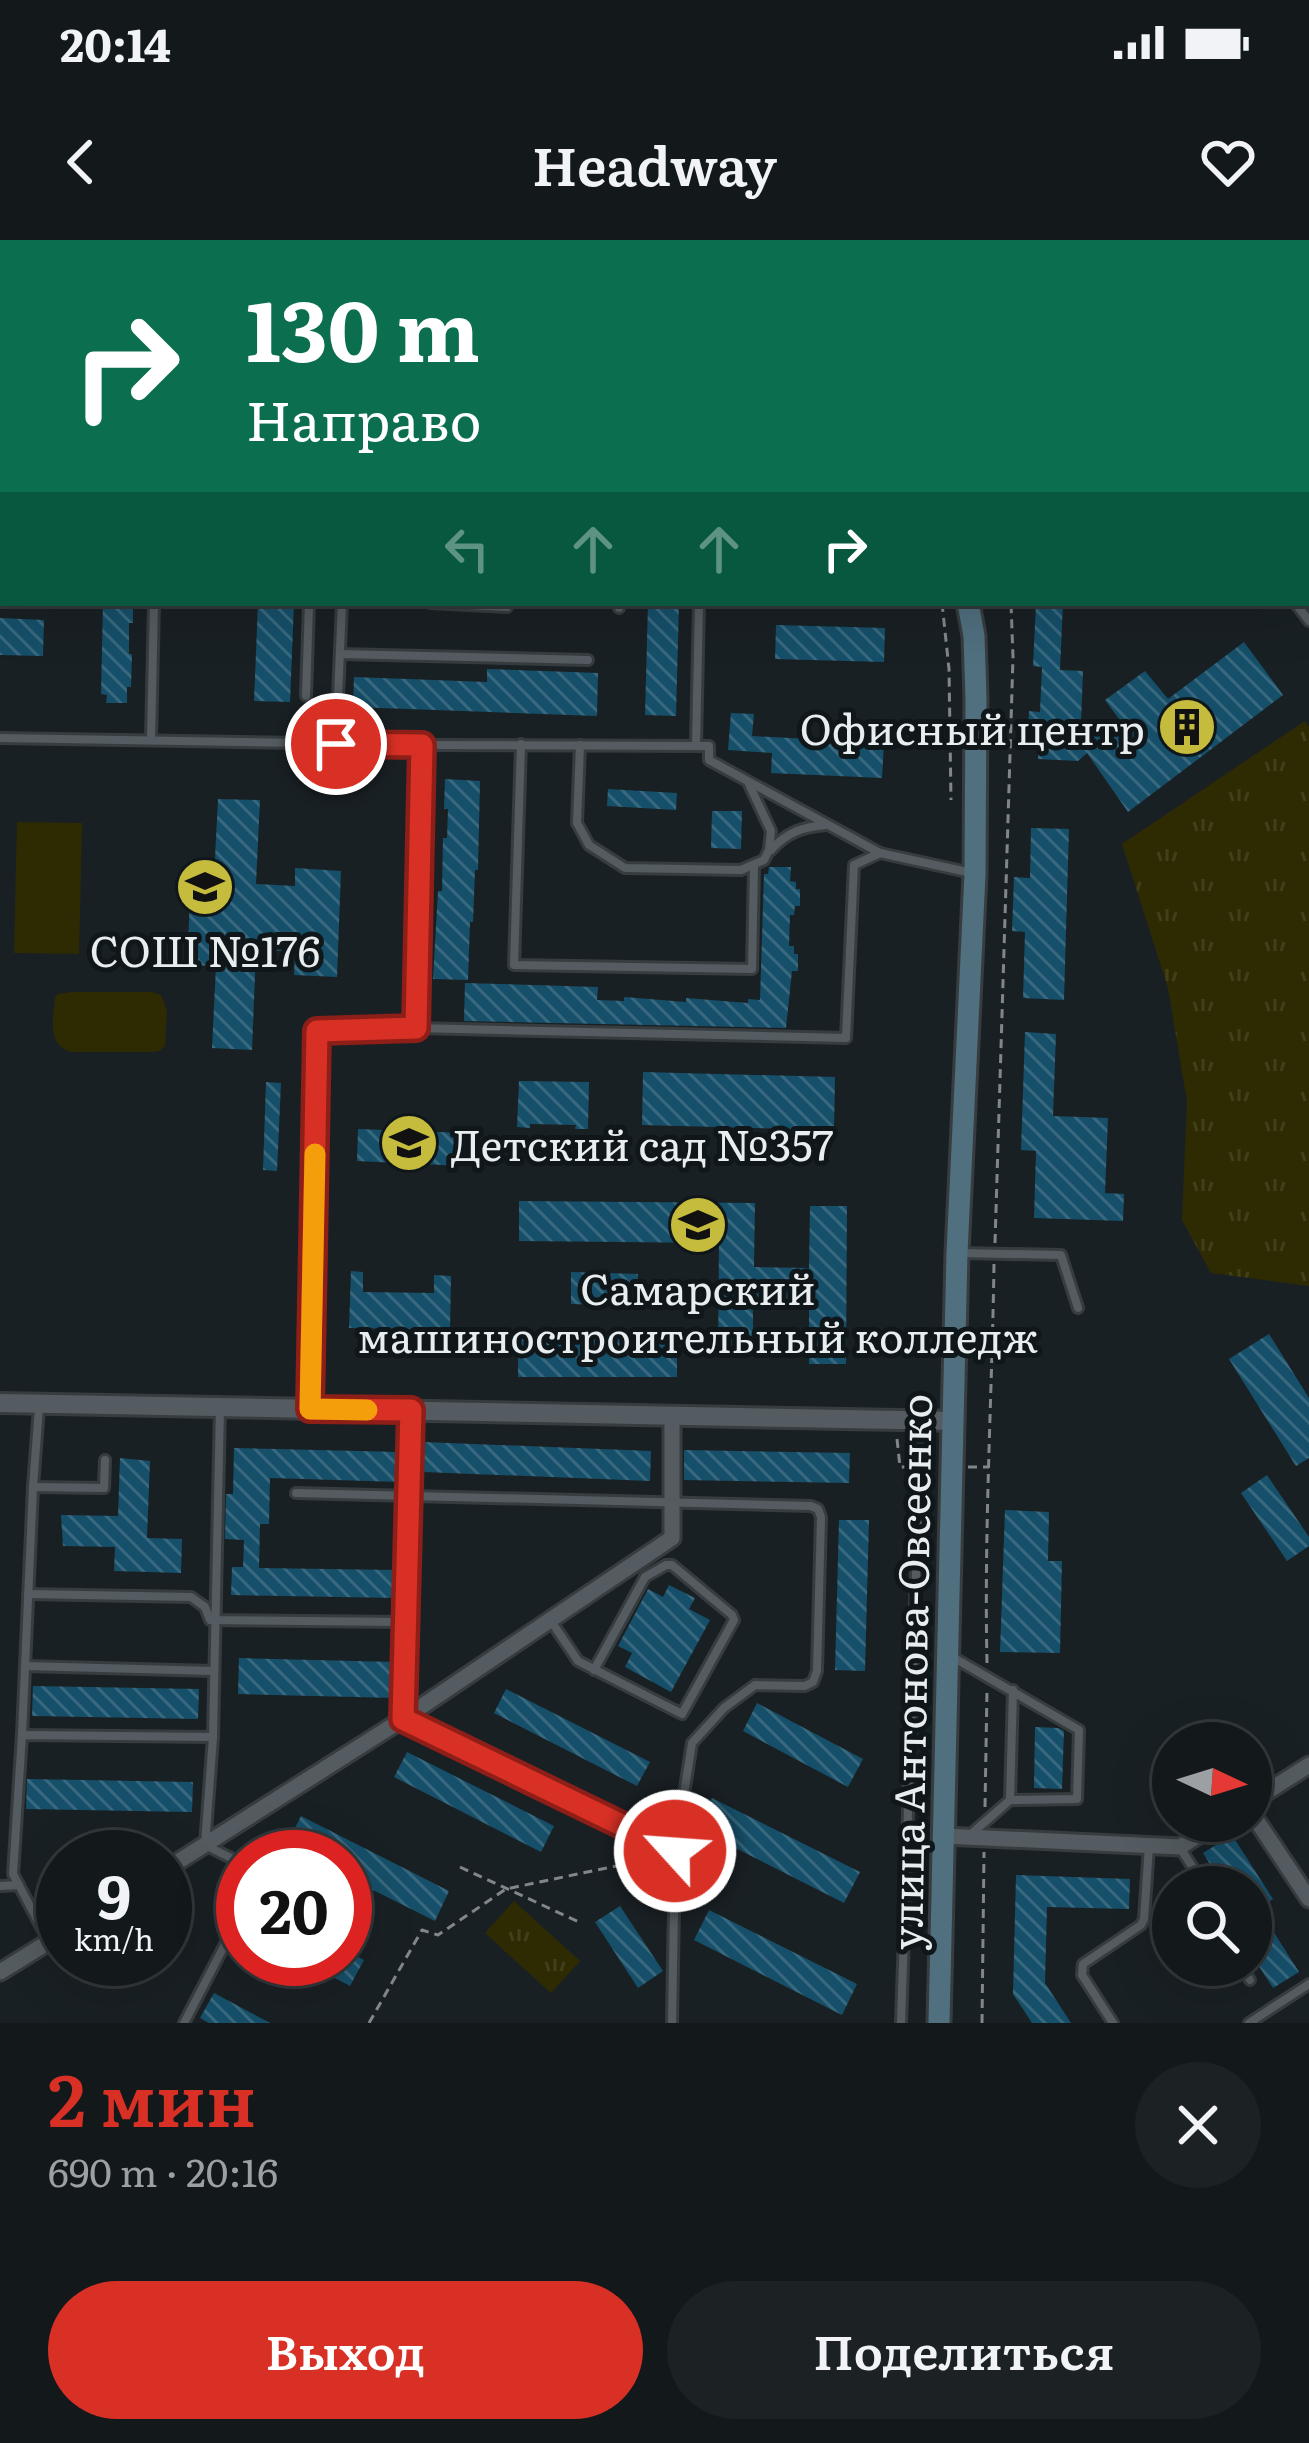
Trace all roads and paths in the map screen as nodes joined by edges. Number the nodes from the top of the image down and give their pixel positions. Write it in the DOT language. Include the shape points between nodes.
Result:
graph roads {
  1 [pos="154,606"];
  2 [pos="309,606"];
  3 [pos="343,606"];
  4 [pos="488,606"];
  5 [pos="699,606"];
  6 [pos="941,606"];
  7 [pos="969,606"];
  8 [pos="1011,606"];
  9 [pos="507,607"];
  10 [pos="340,654"];
  11 [pos="588,660"];
  12 [pos="306,696"];
  13 [pos="0,738"];
  14 [pos="151,740"];
  15 [pos="336,744"];
  16 [pos="521,744"];
  17 [pos="422,745"];
  18 [pos="580,745"];
  19 [pos="696,746"];
  20 [pos="747,780"];
  21 [pos="950,800"];
  22 [pos="828,825"];
  23 [pos="767,854"];
  24 [pos="880,854"];
  25 [pos="754,866"];
  26 [pos="975,874"];
  27 [pos="416,1028"];
  28 [pos="957,1253"];
  29 [pos="994,1255"];
  30 [pos="1078,1308"];
  31 [pos="0,1403"];
  32 [pos="39,1404"];
  33 [pos="220,1407"];
  34 [pos="310,1409"];
  35 [pos="411,1410"];
  36 [pos="672,1416"];
  37 [pos="921,1421"];
  38 [pos="954,1421"];
  39 [pos="105,1460"];
  40 [pos="32,1486"];
  41 [pos="296,1493"];
  42 [pos="408,1496"];
  43 [pos="670,1502"];
  44 [pos="28,1594"];
  45 [pos="214,1620"];
  46 [pos="550,1620"];
  47 [pos="404,1622"];
  48 [pos="948,1654"];
  49 [pos="25,1666"];
  50 [pos="594,1670"];
  51 [pos="214,1671"];
  52 [pos="987,1675"];
  53 [pos="1013,1690"];
  54 [pos="403,1719"];
  55 [pos="22,1735"];
  56 [pos="213,1737"];
  57 [pos="1309,1765"];
  58 [pos="1272,1789"];
  59 [pos="1010,1800"];
  60 [pos="979,1832"];
  61 [pos="944,1836"];
  62 [pos="1188,1842"];
  63 [pos="1271,1842"];
  64 [pos="205,1845"];
  65 [pos="1149,1846"];
  66 [pos="1180,1847"];
  67 [pos="216,1850"];
  68 [pos="675,1851"];
  69 [pos="192,1853"];
  70 [pos="621,1864"];
  71 [pos="1192,1866"];
  72 [pos="460,1868"];
  73 [pos="19,1885"];
  74 [pos="0,1886"];
  75 [pos="506,1889"];
  76 [pos="1309,1899"];
  77 [pos="36,1909"];
  78 [pos="579,1922"];
  79 [pos="36,1950"];
  80 [pos="216,1962"];
  81 [pos="0,1972"];
  82 [pos="1309,1984"];
  83 [pos="184,2023"];
  84 [pos="369,2023"];
  85 [pos="672,2023"];
  86 [pos="901,2023"];
  87 [pos="939,2023"];
  88 [pos="982,2023"];
  89 [pos="1113,2023"];
  90 [pos="1249,2023"];
  1 -- 14 [label="lane"];
  2 -- 12 [label="lane"];
  3 -- 10 [label="lane"];
  4 -- 9 [label="lane"];
  5 -- 19 [label="lane"];
  6 -- 21 [label="path"];
  7 -- 26 [label="main road, улица Антонова-Овсеенко"];
  8 -- 29 [label="path"];
  10 -- 11 [label="lane"];
  10 -- 15 [label="lane"];
  13 -- 14 [label="lane"];
  14 -- 15 [label="lane"];
  15 -- 17 [label="lane"];
  16 -- 17 [label="lane"];
  16 -- 18 [label="lane"];
  16 -- 25 [label="lane" via="514,965 752,969"];
  17 -- 27 [label="lane"];
  18 -- 19 [label="lane"];
  18 -- 25 [label="lane" via="577,823 610,861 625,868"];
  19 -- 20 [label="lane" via="709,746 709,760"];
  20 -- 22 [label="lane"];
  20 -- 23 [label="lane" via="771,831"];
  22 -- 23 [label="lane" via="795,831"];
  22 -- 24 [label="lane"];
  23 -- 25 [label="lane"];
  24 -- 26 [label="lane"];
  24 -- 27 [label="lane" via="854,865 846,1038"];
  26 -- 28 [label="main road, улица Антонова-Овсеенко"];
  27 -- 34 [label="lane" via="317,1031"];
  28 -- 29 [label="lane"];
  28 -- 38 [label="main road, улица Антонова-Овсеенко"];
  29 -- 30 [label="lane" via="1061,1255"];
  29 -- 52 [label="path"];
  31 -- 32 [label="street"];
  32 -- 33 [label="street"];
  32 -- 40 [label="lane"];
  33 -- 34 [label="street"];
  33 -- 45 [label="lane"];
  34 -- 35 [label="street"];
  35 -- 36 [label="street"];
  35 -- 42 [label="lane"];
  36 -- 37 [label="street"];
  36 -- 43 [label="street"];
  37 -- 38 [label="street"];
  37 -- 86 [label="lane"];
  38 -- 48 [label="main road, улица Антонова-Овсеенко"];
  39 -- 40 [label="lane" via="104,1488"];
  40 -- 44 [label="lane"];
  41 -- 42 [label="lane"];
  42 -- 43 [label="lane"];
  42 -- 47 [label="lane"];
  43 -- 46 [label="street" via="672,1538"];
  43 -- 68 [label="lane" via="811,1506 821,1517 813,1682 755,1685 692,1743"];
  44 -- 45 [label="lane" via="191,1597"];
  44 -- 49 [label="lane"];
  45 -- 47 [label="lane"];
  45 -- 51 [label="lane"];
  46 -- 50 [label="lane" via="573,1657"];
  46 -- 54 [label="street"];
  47 -- 54 [label="lane"];
  48 -- 52 [label="lane"];
  48 -- 61 [label="main road, улица Антонова-Овсеенко"];
  49 -- 51 [label="lane"];
  49 -- 55 [label="lane"];
  50 -- 50 [label="lane" via="682,1714 734,1620 666,1565 645,1577"];
  51 -- 56 [label="lane"];
  52 -- 53 [label="lane"];
  52 -- 60 [label="path"];
  53 -- 59 [label="lane"];
  53 -- 59 [label="lane" via="1079,1730 1077,1799"];
  54 -- 64 [label="street"];
  54 -- 68 [label="lane"];
  55 -- 56 [label="lane"];
  55 -- 73 [label="lane" via="13,1874"];
  56 -- 64 [label="lane"];
  57 -- 58 [label="street"];
  59 -- 60 [label="lane"];
  60 -- 61 [label="street"];
  60 -- 65 [label="street"];
  60 -- 88 [label="path"];
  61 -- 87 [label="main road, улица Антонова-Овсеенко"];
  62 -- 66 [label="street"];
  63 -- 76 [label="street"];
  64 -- 67 [label="lane"];
  64 -- 69 [label="street"];
  65 -- 66 [label="street"];
  65 -- 89 [label="lane" via="1144,1919 1083,1964"];
  66 -- 71 [label="lane"];
  68 -- 85 [label="lane"];
  70 -- 75 [label="path"];
  72 -- 75 [label="path"];
  73 -- 74 [label="lane"];
  73 -- 77 [label="lane"];
  75 -- 78 [label="path"];
  75 -- 84 [label="path" via="437,1936 422,1930"];
  79 -- 81 [label="street"];
  80 -- 83 [label="lane"];
  82 -- 90 [label="lane"];
}
